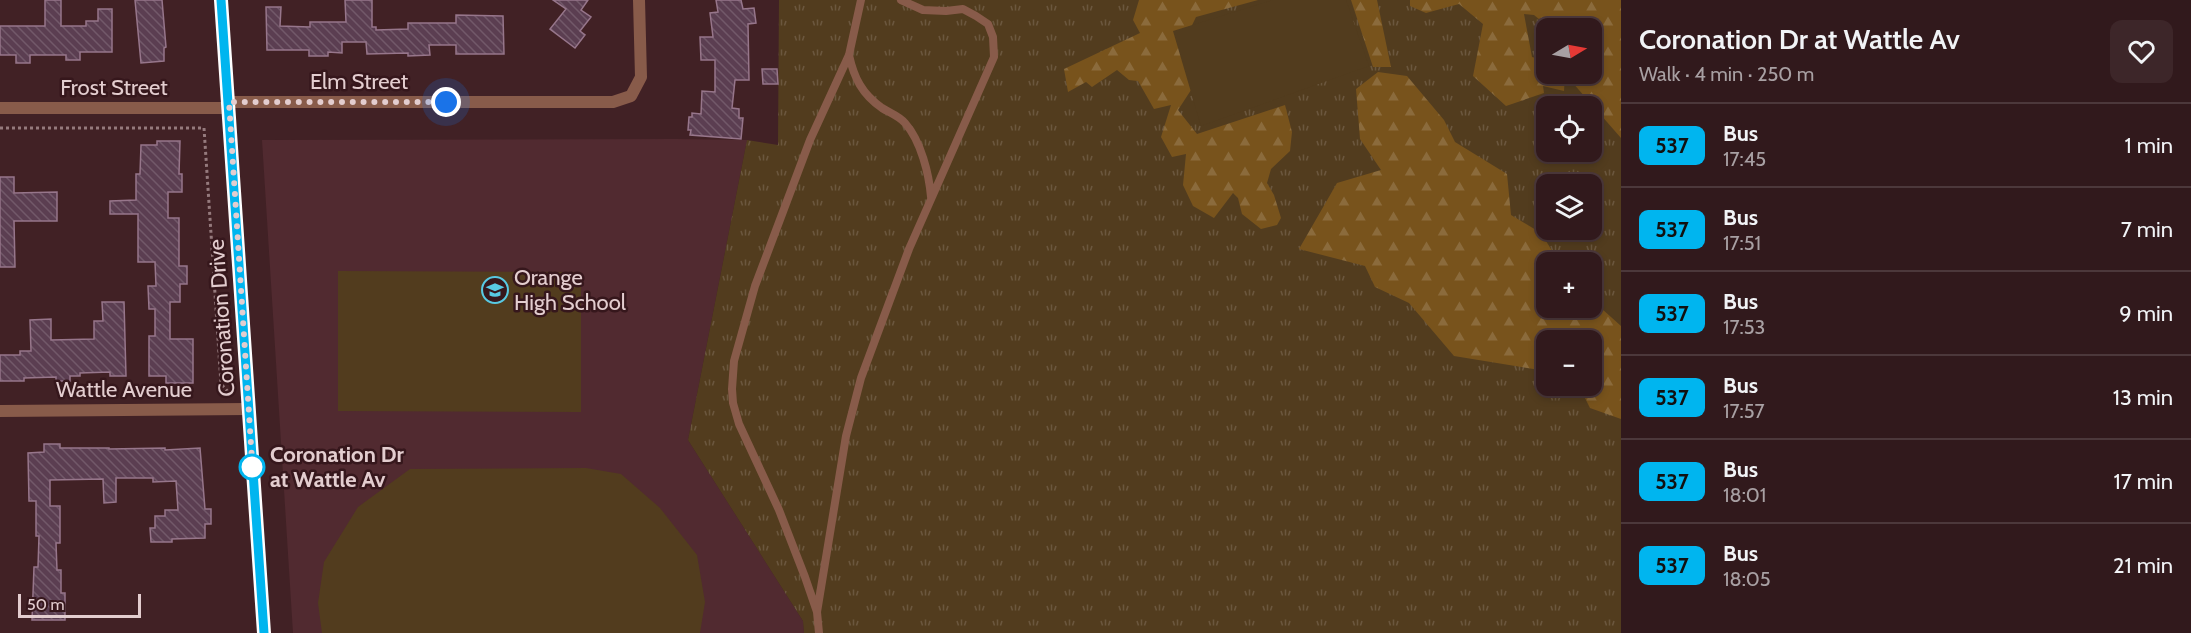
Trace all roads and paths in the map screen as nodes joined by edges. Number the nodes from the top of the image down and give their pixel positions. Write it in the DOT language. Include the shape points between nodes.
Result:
graph roads {
  1 [pos="221,0"];
  2 [pos="639,0"];
  3 [pos="861,0"];
  4 [pos="901,0"];
  5 [pos="849,55"];
  6 [pos="229,105"];
  7 [pos="0,108"];
  8 [pos="0,129"];
  9 [pos="931,199"];
  10 [pos="248,409"];
  11 [pos="0,411"];
  12 [pos="817,612"];
  13 [pos="264,633"];
  14 [pos="819,633"];
  1 -- 6 [label="main road, Coronation Drive"];
  2 -- 6 [label="street, Elm Street" via="641,77 631,96 613,102"];
  3 -- 5 [label="lane"];
  4 -- 9 [label="lane" via="923,10 963,9 988,24 994,46 985,80"];
  5 -- 9 [label="lane" via="857,84 912,131"];
  5 -- 12 [label="lane" via="810,140 755,286 734,361 732,389 739,424 778,510"];
  6 -- 7 [label="street, Frost Street"];
  6 -- 10 [label="main road, Coronation Drive"];
  8 -- 10 [label="path" via="204,128 221,384"];
  9 -- 12 [label="lane" via="861,378 846,436"];
  10 -- 11 [label="street, Wattle Avenue"];
  10 -- 13 [label="main road, Coronation Drive"];
  12 -- 14 [label="lane"];
}
